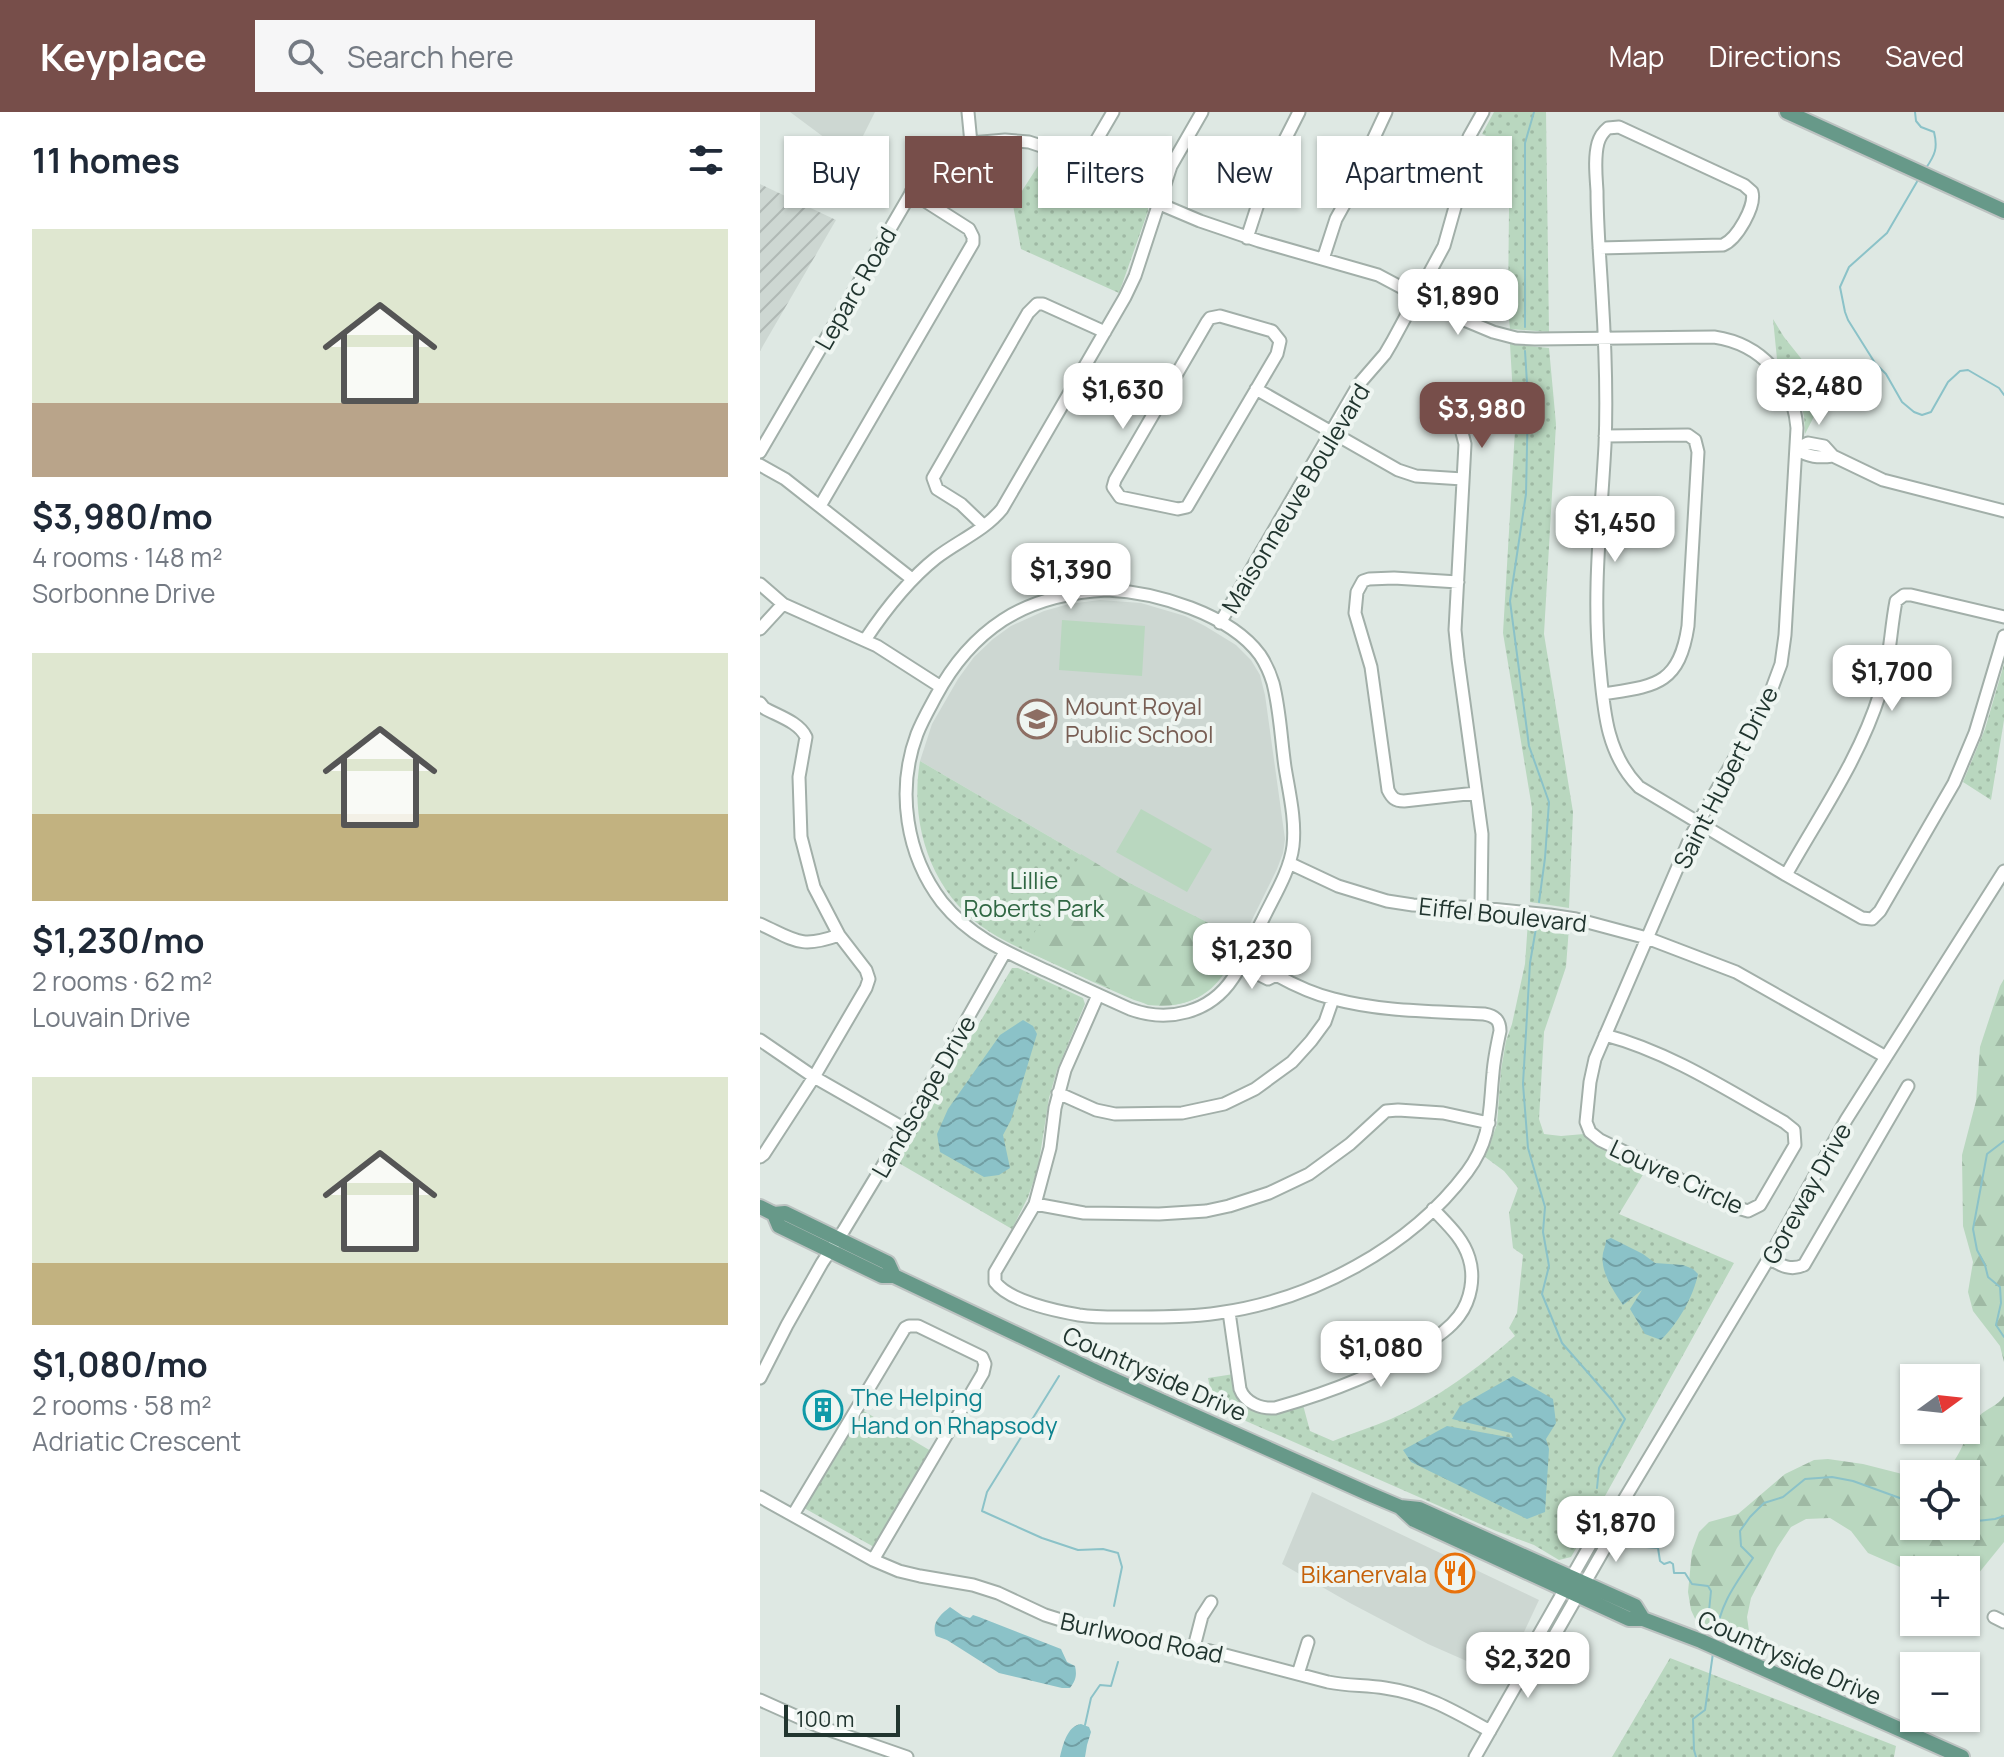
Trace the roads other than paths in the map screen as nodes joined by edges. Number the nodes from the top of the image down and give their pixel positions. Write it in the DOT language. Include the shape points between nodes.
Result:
graph roads {
  1 [pos="968,112"];
  2 [pos="1113,112"];
  3 [pos="1202,112"];
  4 [pos="1299,112"];
  5 [pos="1386,112"];
  6 [pos="1483,112"];
  7 [pos="1787,112"];
  8 [pos="970,136"];
  9 [pos="1099,136"];
  10 [pos="1172,167"];
  11 [pos="905,202"];
  12 [pos="936,208"];
  13 [pos="1158,208"];
  14 [pos="1169,208"];
  15 [pos="2004,211"];
  16 [pos="1247,238"];
  17 [pos="1599,248"];
  18 [pos="1323,259"];
  19 [pos="1418,296"];
  20 [pos="1105,332"];
  21 [pos="1604,339"];
  22 [pos="1256,389"];
  23 [pos="1460,425"];
  24 [pos="1331,432"];
  25 [pos="1605,436"];
  26 [pos="1796,449"];
  27 [pos="760,452"];
  28 [pos="760,465"];
  29 [pos="1463,479"];
  30 [pos="820,506"];
  31 [pos="2004,511"];
  32 [pos="984,526"];
  33 [pos="912,579"];
  34 [pos="1458,582"];
  35 [pos="760,584"];
  36 [pos="783,604"];
  37 [pos="2004,617"];
  38 [pos="1220,623"];
  39 [pos="760,629"];
  40 [pos="2004,636"];
  41 [pos="865,640"];
  42 [pos="941,687"];
  43 [pos="1603,694"];
  44 [pos="760,703"];
  45 [pos="1476,793"];
  46 [pos="1697,822"];
  47 [pos="1289,863"];
  48 [pos="2004,871"];
  49 [pos="1786,875"];
  50 [pos="1481,908"];
  51 [pos="760,924"];
  52 [pos="839,935"];
  53 [pos="1647,938"];
  54 [pos="1005,952"];
  55 [pos="1242,961"];
  56 [pos="1098,995"];
  57 [pos="1333,999"];
  58 [pos="1605,1035"];
  59 [pos="760,1040"];
  60 [pos="1886,1057"];
  61 [pos="814,1077"];
  62 [pos="1908,1086"];
  63 [pos="1058,1093"];
  64 [pos="1489,1123"];
  65 [pos="905,1129"];
  66 [pos="760,1157"];
  67 [pos="1035,1204"];
  68 [pos="1433,1209"];
  69 [pos="767,1210"];
  70 [pos="834,1245"];
  71 [pos="1769,1258"];
  72 [pos="1229,1312"];
  73 [pos="760,1378"];
  74 [pos="760,1497"];
  75 [pos="793,1515"];
  76 [pos="873,1560"];
  77 [pos="1575,1587"];
  78 [pos="1211,1602"];
  79 [pos="1308,1642"];
  80 [pos="1194,1647"];
  81 [pos="1298,1674"];
  82 [pos="760,1700"];
  83 [pos="1490,1731"];
  84 [pos="907,1757"];
  85 [pos="1475,1757"];
  86 [pos="1962,1757"];
  1 -- 8 [label="street"];
  2 -- 9 [label="street"];
  3 -- 10 [label="street"];
  4 -- 16 [label="street" via="1268,173"];
  5 -- 18 [label="street"];
  6 -- 19 [label="street, Maisonneuve Boulevard" via="1462,159 1444,246"];
  7 -- 15 [label="main road"];
  11 -- 27 [label="street, Leparc Road"];
  12 -- 30 [label="street" via="969,229 973,243"];
  13 -- 20 [label="street" via="1135,276"];
  14 -- 16 [label="street, Leparc Road"];
  16 -- 18 [label="street, Leparc Road"];
  17 -- 17 [label="street" via="1723,245 1733,239 1754,202 1752,192 1619,127 1608,128 1596,153"];
  17 -- 21 [label="street"];
  18 -- 19 [label="street, Leparc Road" via="1378,275"];
  19 -- 21 [label="street, Saint Hubert Drive" via="1479,327 1513,337"];
  19 -- 24 [label="street, Maisonneuve Boulevard"];
  20 -- 32 [label="street" via="1008,500"];
  20 -- 32 [label="street" via="1043,304 1028,313 933,478 937,489"];
  21 -- 25 [label="street"];
  21 -- 26 [label="street, Saint Hubert Drive" via="1714,337 1751,350 1775,369 1790,394"];
  22 -- 22 [label="street" via="1279,348 1277,335 1220,316 1210,318 1115,480 1115,493 1170,508 1187,507"];
  22 -- 24 [label="street"];
  23 -- 29 [label="street"];
  24 -- 29 [label="street" via="1408,474"];
  24 -- 38 [label="street, Maisonneuve Boulevard"];
  25 -- 43 [label="street" via="1596,609"];
  25 -- 43 [label="street" via="1688,435 1698,452 1683,648 1674,667 1656,684"];
  26 -- 31 [label="street" via="1807,456 1833,456 1883,480"];
  26 -- 46 [label="street, Saint Hubert Drive" via="1781,664 1768,699"];
  28 -- 30 [label="street"];
  29 -- 34 [label="street"];
  30 -- 33 [label="street"];
  32 -- 33 [label="street"];
  33 -- 41 [label="street"];
  34 -- 45 [label="street" via="1456,645"];
  34 -- 45 [label="street" via="1369,579 1359,586 1355,613 1371,667 1391,796 1404,801"];
  35 -- 36 [label="street"];
  36 -- 39 [label="street"];
  36 -- 41 [label="street"];
  37 -- 49 [label="street" via="1911,595 1896,601 1886,672 1869,726"];
  38 -- 42 [label="street" via="1146,594 1107,590 1061,596 996,624 967,651"];
  38 -- 47 [label="street" via="1259,654 1273,684 1294,826"];
  40 -- 49 [label="street" via="1954,783 1878,915 1862,918"];
  41 -- 42 [label="street"];
  42 -- 54 [label="street" via="910,760 906,789 911,835 942,901 972,931"];
  43 -- 46 [label="street" via="1613,747 1624,769 1639,787"];
  44 -- 52 [label="street" via="799,726 806,737 799,777 801,837 814,887"];
  45 -- 50 [label="street" via="1483,846"];
  46 -- 49 [label="street"];
  46 -- 53 [label="street, Saint Hubert Drive"];
  47 -- 50 [label="street, Eiffel Boulevard" via="1387,901"];
  47 -- 55 [label="street"];
  48 -- 60 [label="street, Goreway Drive"];
  50 -- 53 [label="street, Eiffel Boulevard" via="1576,919"];
  51 -- 52 [label="street" via="801,942"];
  52 -- 61 [label="street" via="866,970 868,982"];
  53 -- 58 [label="street, Louvre Circle"];
  53 -- 60 [label="street, Eiffel Boulevard" via="1736,972"];
  54 -- 56 [label="street"];
  54 -- 65 [label="street, Landscape Drive"];
  55 -- 56 [label="street" via="1220,993 1176,1015 1140,1013"];
  55 -- 57 [label="street" via="1253,958 1299,987"];
  56 -- 63 [label="street"];
  57 -- 63 [label="street" via="1325,1022 1292,1062 1224,1104 1168,1115 1115,1114"];
  57 -- 64 [label="street" via="1493,1016 1500,1031"];
  58 -- 58 [label="street, Louvre Circle" via="1590,1082 1590,1132 1728,1205 1748,1211 1760,1205 1795,1145 1794,1130 1676,1061"];
  59 -- 61 [label="street"];
  60 -- 71 [label="street, Goreway Drive"];
  61 -- 65 [label="street"];
  61 -- 66 [label="street"];
  62 -- 71 [label="street" via="1804,1265 1785,1267"];
  63 -- 67 [label="street"];
  64 -- 67 [label="street" via="1443,1113 1386,1111 1309,1174 1269,1193 1206,1211 1084,1213"];
  64 -- 68 [label="street" via="1475,1160"];
  65 -- 70 [label="street, Landscape Drive"];
  67 -- 72 [label="street" via="995,1272 995,1282 1004,1290 1038,1306 1090,1316"];
  68 -- 72 [label="street" via="1382,1250 1341,1274 1287,1297"];
  68 -- 72 [label="street" via="1469,1257 1467,1302 1447,1329 1389,1365 1306,1399 1275,1408 1260,1406 1242,1396"];
  69 -- 70 [label="main road, Countryside Drive" via="785,1213"];
  70 -- 73 [label="street"];
  70 -- 77 [label="main road, Countryside Drive" via="888,1263 894,1276 1400,1507 1414,1520"];
  71 -- 77 [label="street, Goreway Drive" via="1613,1518 1611,1537"];
  74 -- 75 [label="street, Burlwood Road"];
  75 -- 76 [label="street, Burlwood Road"];
  75 -- 76 [label="street" via="905,1328 918,1326 982,1357 983,1373"];
  76 -- 80 [label="street, Burlwood Road" via="909,1574 987,1590 1096,1631"];
  77 -- 83 [label="street, Goreway Drive" via="1537,1638 1536,1650"];
  77 -- 86 [label="main road, Countryside Drive" via="1635,1606 1643,1619"];
  78 -- 80 [label="street"];
  79 -- 81 [label="street"];
  80 -- 81 [label="street, Burlwood Road"];
  81 -- 83 [label="street, Burlwood Road" via="1419,1696"];
  82 -- 84 [label="street"];
  83 -- 85 [label="street, Goreway Drive"];
}
